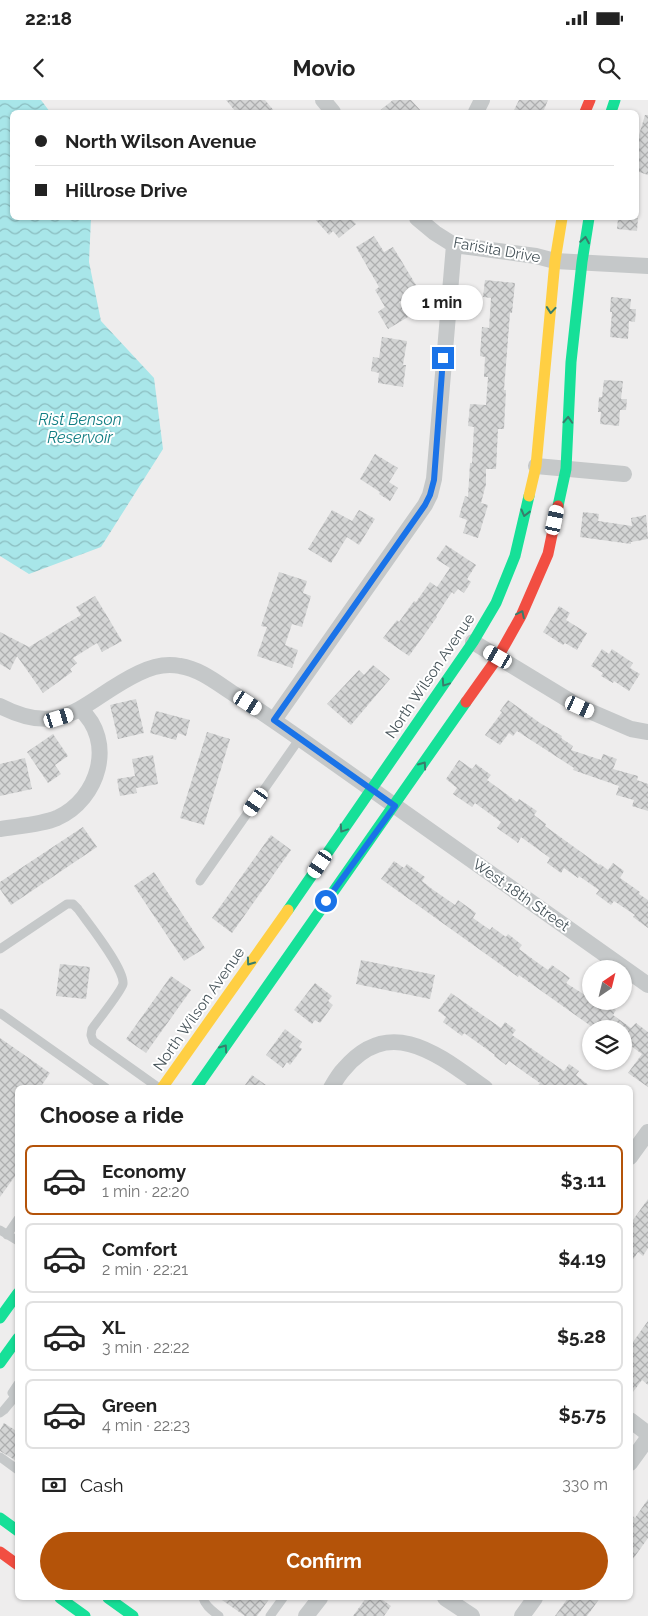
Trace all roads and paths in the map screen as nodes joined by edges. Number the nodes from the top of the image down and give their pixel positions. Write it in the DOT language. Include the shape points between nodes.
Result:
graph roads {
  1 [pos="419,220"];
  2 [pos="562,220"];
  3 [pos="589,220"];
  4 [pos="454,245"];
  5 [pos="555,261"];
  6 [pos="582,262"];
  7 [pos="648,266"];
  8 [pos="536,466"];
  9 [pos="566,469"];
  10 [pos="624,474"];
  11 [pos="473,642"];
  12 [pos="498,657"];
  13 [pos="0,706"];
  14 [pos="80,709"];
  15 [pos="274,720"];
  16 [pos="648,732"];
  17 [pos="300,738"];
  18 [pos="371,789"];
  19 [pos="395,806"];
  20 [pos="0,829"];
  21 [pos="200,881"];
  22 [pos="0,949"];
  23 [pos="648,985"];
  24 [pos="0,1013"];
  25 [pos="102,1085"];
  26 [pos="156,1085"];
  27 [pos="162,1085"];
  28 [pos="198,1085"];
  29 [pos="333,1085"];
  30 [pos="481,1085"];
  31 [pos="648,1132"];
  32 [pos="633,1153"];
  33 [pos="15,1222"];
  34 [pos="3,1232"];
  35 [pos="15,1239"];
  36 [pos="15,1297"];
  37 [pos="0,1318"];
  38 [pos="15,1342"];
  39 [pos="0,1363"];
  40 [pos="15,1400"];
  41 [pos="0,1413"];
  42 [pos="633,1422"];
  43 [pos="648,1434"];
  44 [pos="648,1438"];
  45 [pos="0,1457"];
  46 [pos="633,1460"];
  47 [pos="15,1468"];
  48 [pos="0,1518"];
  49 [pos="15,1529"];
  50 [pos="0,1552"];
  51 [pos="15,1563"];
  52 [pos="63,1600"];
  53 [pos="111,1600"];
  54 [pos="204,1600"];
  55 [pos="282,1600"];
  56 [pos="318,1600"];
  57 [pos="448,1600"];
  58 [pos="534,1600"];
  59 [pos="85,1616"];
  60 [pos="133,1616"];
  61 [pos="219,1616"];
  62 [pos="270,1616"];
  63 [pos="306,1616"];
  64 [pos="472,1616"];
  65 [pos="522,1616"];
  1 -- 4 [label="street, Farisita Drive"];
  2 -- 5 [label="main road, North Wilson Avenue"];
  6 -- 3 [label="main road, one-way"];
  4 -- 5 [label="street, Farisita Drive"];
  4 -- 15 [label="street" via="434,480 430,495"];
  5 -- 6 [label="street, Farisita Drive"];
  5 -- 8 [label="main road, North Wilson Avenue, one-way"];
  6 -- 7 [label="street"];
  9 -- 6 [label="main road, one-way" via="571,362"];
  8 -- 9 [label="street"];
  8 -- 11 [label="main road, North Wilson Avenue, one-way" via="515,556 496,603"];
  9 -- 10 [label="street"];
  12 -- 9 [label="main road, one-way" via="521,616 548,554"];
  11 -- 12 [label="street"];
  11 -- 18 [label="main road, North Wilson Avenue, one-way"];
  12 -- 16 [label="street" via="580,707 631,729"];
  19 -- 12 [label="main road, one-way"];
  13 -- 14 [label="street" via="22,716 44,720 66,716"];
  14 -- 15 [label="street" via="145,670 179,666 198,671"];
  14 -- 20 [label="street" via="89,717 100,749 99,765 91,789 58,818"];
  15 -- 17 [label="street"];
  17 -- 18 [label="street"];
  17 -- 21 [label="lane"];
  18 -- 19 [label="street, West 18th Street"];
  18 -- 27 [label="main road, North Wilson Avenue, one-way"];
  19 -- 23 [label="street, West 18th Street"];
  28 -- 19 [label="main road, one-way"];
  22 -- 26 [label="lane" via="66,904 73,904 122,974 123,985 92,1029 93,1041"];
  24 -- 25 [label="lane"];
  29 -- 30 [label="street" via="355,1058 373,1046 395,1042 419,1046 434,1053"];
  31 -- 32 [label="street"];
  33 -- 34 [label="lane"];
  34 -- 35 [label="lane"];
  36 -- 37 [label="main road"];
  38 -- 39 [label="main road"];
  40 -- 41 [label="lane"];
  42 -- 43 [label="street"];
  44 -- 46 [label="street"];
  45 -- 47 [label="lane"];
  48 -- 49 [label="main road"];
  50 -- 51 [label="main road"];
  52 -- 59 [label="main road"];
  53 -- 60 [label="main road"];
  54 -- 61 [label="lane"];
  55 -- 62 [label="lane"];
  56 -- 63 [label="street"];
  57 -- 64 [label="street"];
  58 -- 65 [label="street"];
}
